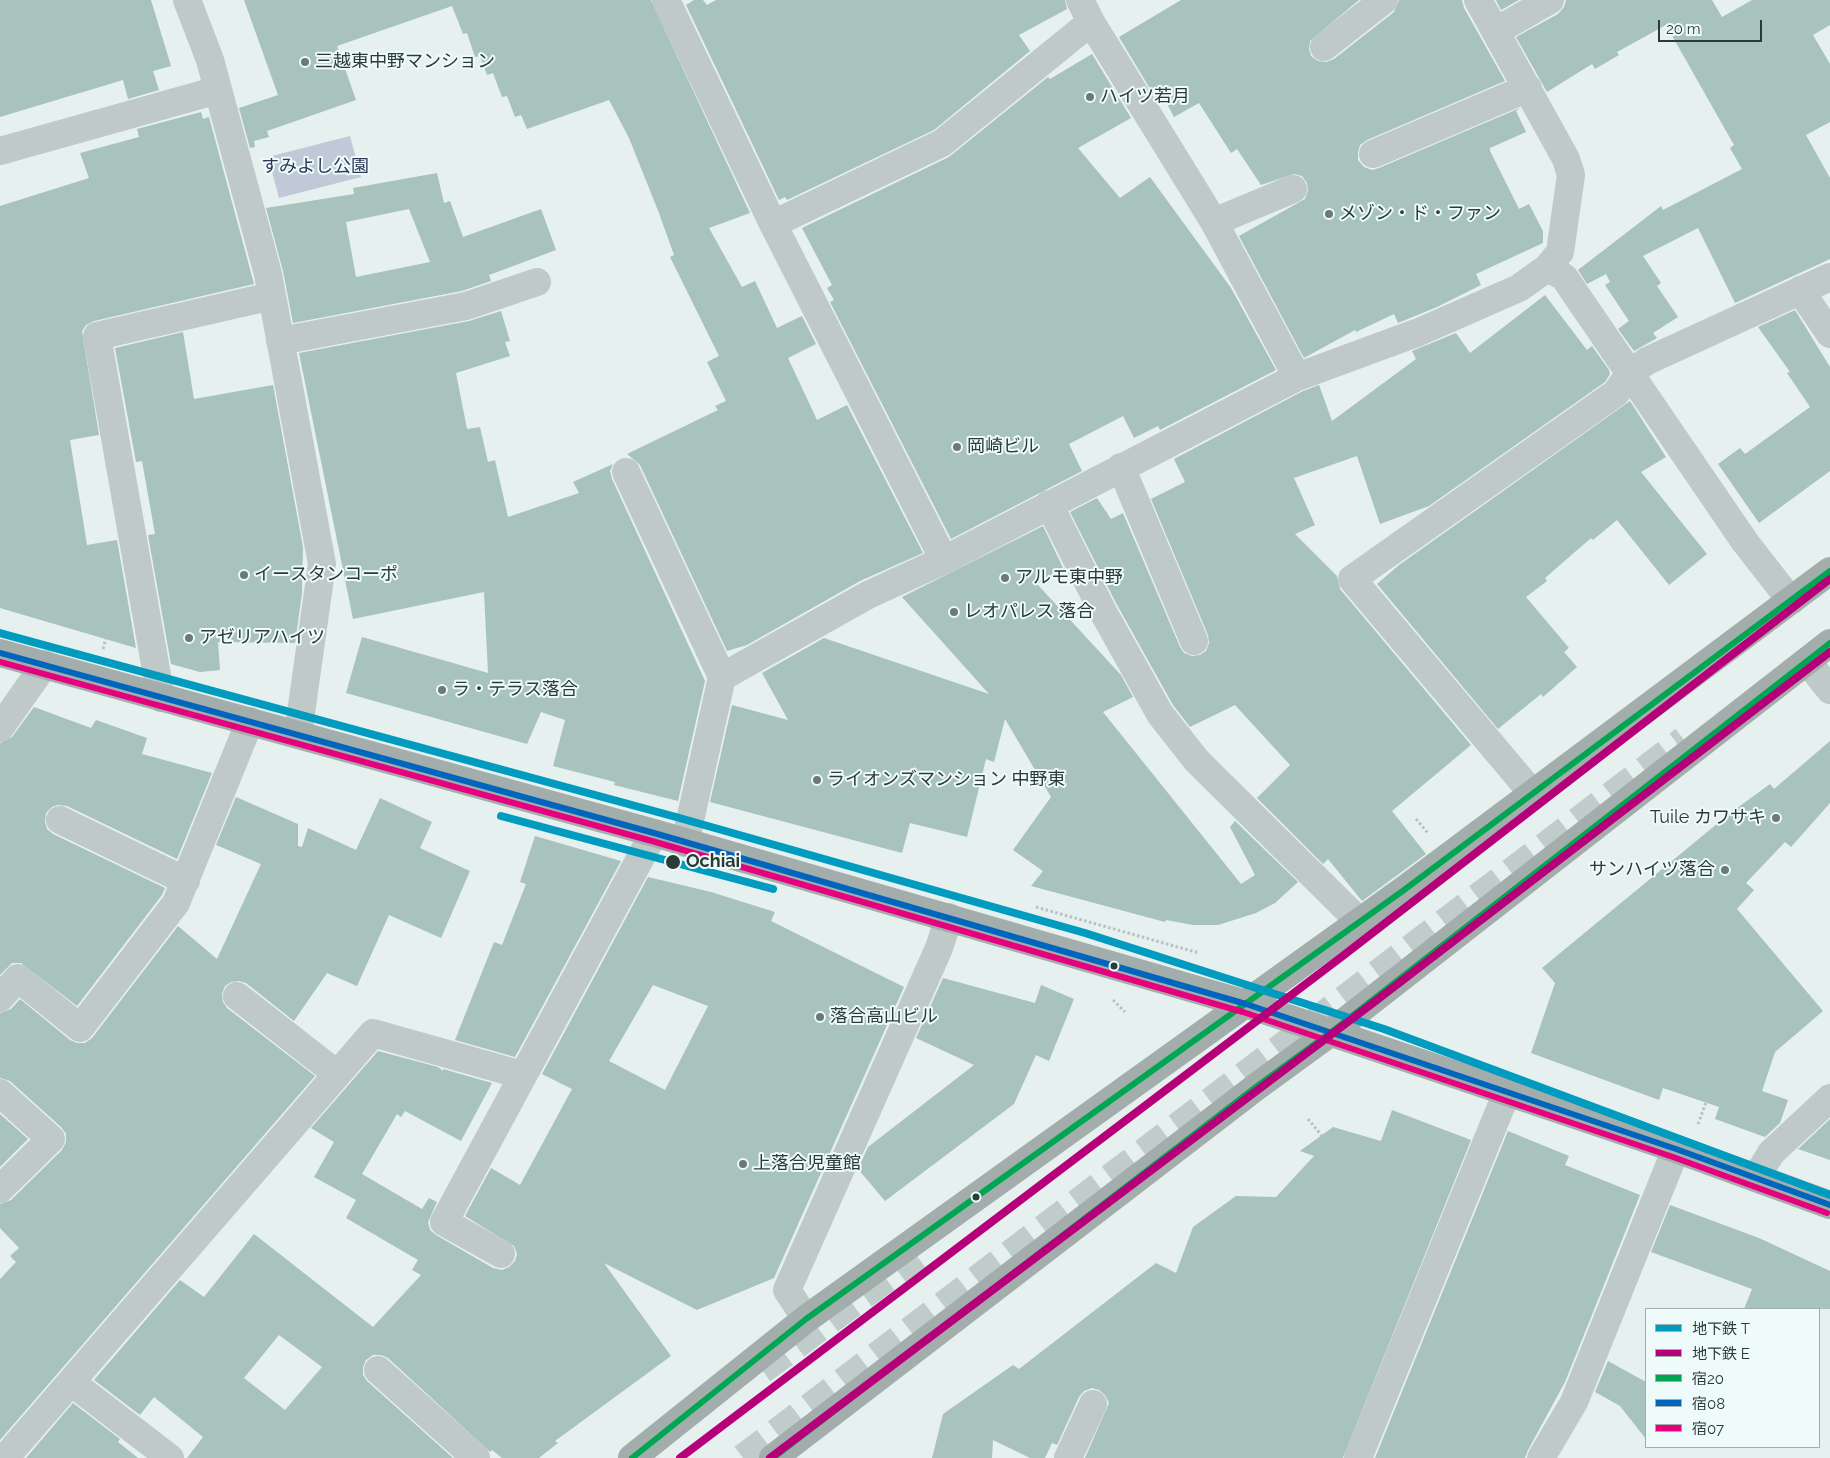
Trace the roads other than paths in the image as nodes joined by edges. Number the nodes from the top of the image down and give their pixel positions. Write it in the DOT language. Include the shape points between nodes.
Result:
graph roads {
  1 [pos="187,0"];
  2 [pos="666,0"];
  3 [pos="1384,0"];
  4 [pos="1478,0"];
  5 [pos="1550,0"];
  6 [pos="1085,11"];
  7 [pos="1496,31"];
  8 [pos="1324,47"];
  9 [pos="1528,88"];
  10 [pos="218,90"];
  11 [pos="0,151"];
  12 [pos="1373,154"];
  13 [pos="1293,189"];
  14 [pos="1214,222"];
  15 [pos="773,224"];
  16 [pos="1547,268"];
  17 [pos="1830,277"];
  18 [pos="537,282"];
  19 [pos="1800,290"];
  20 [pos="272,296"];
  21 [pos="1830,334"];
  22 [pos="280,341"];
  23 [pos="1630,373"];
  24 [pos="1297,376"];
  25 [pos="1121,466"];
  26 [pos="626,472"];
  27 [pos="1049,504"];
  28 [pos="944,560"];
  29 [pos="1830,571"];
  30 [pos="1791,601"];
  31 [pos="1194,641"];
  32 [pos="1830,643"];
  33 [pos="0,653"];
  34 [pos="1807,661"];
  35 [pos="45,664"];
  36 [pos="722,677"];
  37 [pos="1830,690"];
  38 [pos="161,698"];
  39 [pos="250,721"];
  40 [pos="0,728"];
  41 [pos="298,734"];
  42 [pos="1533,794"];
  43 [pos="60,820"];
  44 [pos="654,833"];
  45 [pos="685,843"];
  46 [pos="186,881"];
  47 [pos="949,917"];
  48 [pos="1360,922"];
  49 [pos="237,996"];
  50 [pos="0,998"];
  51 [pos="1246,1004"];
  52 [pos="1330,1033"];
  53 [pos="337,1074"];
  54 [pos="522,1076"];
  55 [pos="1507,1092"];
  56 [pos="0,1093"];
  57 [pos="1830,1098"];
  58 [pos="1676,1149"];
  59 [pos="1756,1178"];
  60 [pos="0,1189"];
  61 [pos="1830,1204"];
  62 [pos="501,1254"];
  63 [pos="806,1319"];
  64 [pos="378,1370"];
  65 [pos="71,1382"];
  66 [pos="1093,1404"];
  67 [pos="4,1458"];
  68 [pos="170,1458"];
  69 [pos="476,1458"];
  70 [pos="632,1458"];
  71 [pos="773,1458"];
  72 [pos="1068,1458"];
  73 [pos="1358,1458"];
  74 [pos="1541,1458"];
  1 -- 10 [label="street"];
  2 -- 15 [label="street"];
  3 -- 8 [label="street"];
  4 -- 7 [label="street"];
  5 -- 7 [label="street"];
  6 -- 14 [label="street"];
  6 -- 15 [label="street" via="942,143"];
  7 -- 9 [label="street"];
  9 -- 12 [label="street"];
  9 -- 16 [label="street" via="1566,159 1571,176 1560,252"];
  10 -- 11 [label="street"];
  10 -- 20 [label="street"];
  13 -- 14 [label="street"];
  14 -- 24 [label="street"];
  15 -- 28 [label="street"];
  16 -- 23 [label="street" via="1564,277"];
  16 -- 24 [label="street" via="1519,288 1419,332"];
  17 -- 19 [label="street"];
  18 -- 22 [label="street" via="466,306"];
  19 -- 21 [label="street"];
  19 -- 23 [label="street" via="1647,361"];
  20 -- 22 [label="street"];
  20 -- 38 [label="street" via="97,336"];
  22 -- 41 [label="street" via="322,564"];
  23 -- 30 [label="street" via="1745,542"];
  23 -- 42 [label="street" via="1616,393 1352,579"];
  24 -- 25 [label="street"];
  25 -- 27 [label="street"];
  25 -- 31 [label="street"];
  26 -- 36 [label="street"];
  27 -- 28 [label="street"];
  27 -- 48 [label="street" via="1102,610 1160,714 1197,761"];
  28 -- 36 [label="street" via="868,595"];
  29 -- 30 [label="main road"];
  30 -- 42 [label="main road"];
  32 -- 34 [label="main road"];
  33 -- 35 [label="main road"];
  34 -- 37 [label="street"];
  34 -- 52 [label="main road"];
  35 -- 38 [label="main road"];
  35 -- 40 [label="street"];
  36 -- 45 [label="street"];
  38 -- 39 [label="main road"];
  39 -- 41 [label="main road"];
  39 -- 46 [label="street"];
  41 -- 44 [label="main road"];
  42 -- 48 [label="main road"];
  43 -- 46 [label="street"];
  44 -- 45 [label="main road"];
  44 -- 54 [label="street"];
  45 -- 47 [label="main road"];
  46 -- 50 [label="street" via="176,904 80,1028 18,978"];
  47 -- 51 [label="main road"];
  47 -- 63 [label="street" via="939,948 786,1290"];
  48 -- 51 [label="main road"];
  49 -- 53 [label="street"];
  51 -- 52 [label="main road"];
  51 -- 63 [label="main road"];
  52 -- 55 [label="main road"];
  52 -- 71 [label="main road"];
  53 -- 54 [label="street" via="373,1033"];
  53 -- 65 [label="street"];
  54 -- 62 [label="street" via="444,1222"];
  55 -- 58 [label="main road"];
  55 -- 73 [label="street"];
  56 -- 60 [label="street" via="51,1139"];
  57 -- 59 [label="street" via="1771,1153"];
  58 -- 59 [label="main road"];
  58 -- 74 [label="street" via="1574,1402"];
  59 -- 61 [label="main road"];
  63 -- 70 [label="main road"];
  64 -- 69 [label="street"];
  65 -- 67 [label="street"];
  65 -- 68 [label="street"];
  66 -- 72 [label="street"];
}
